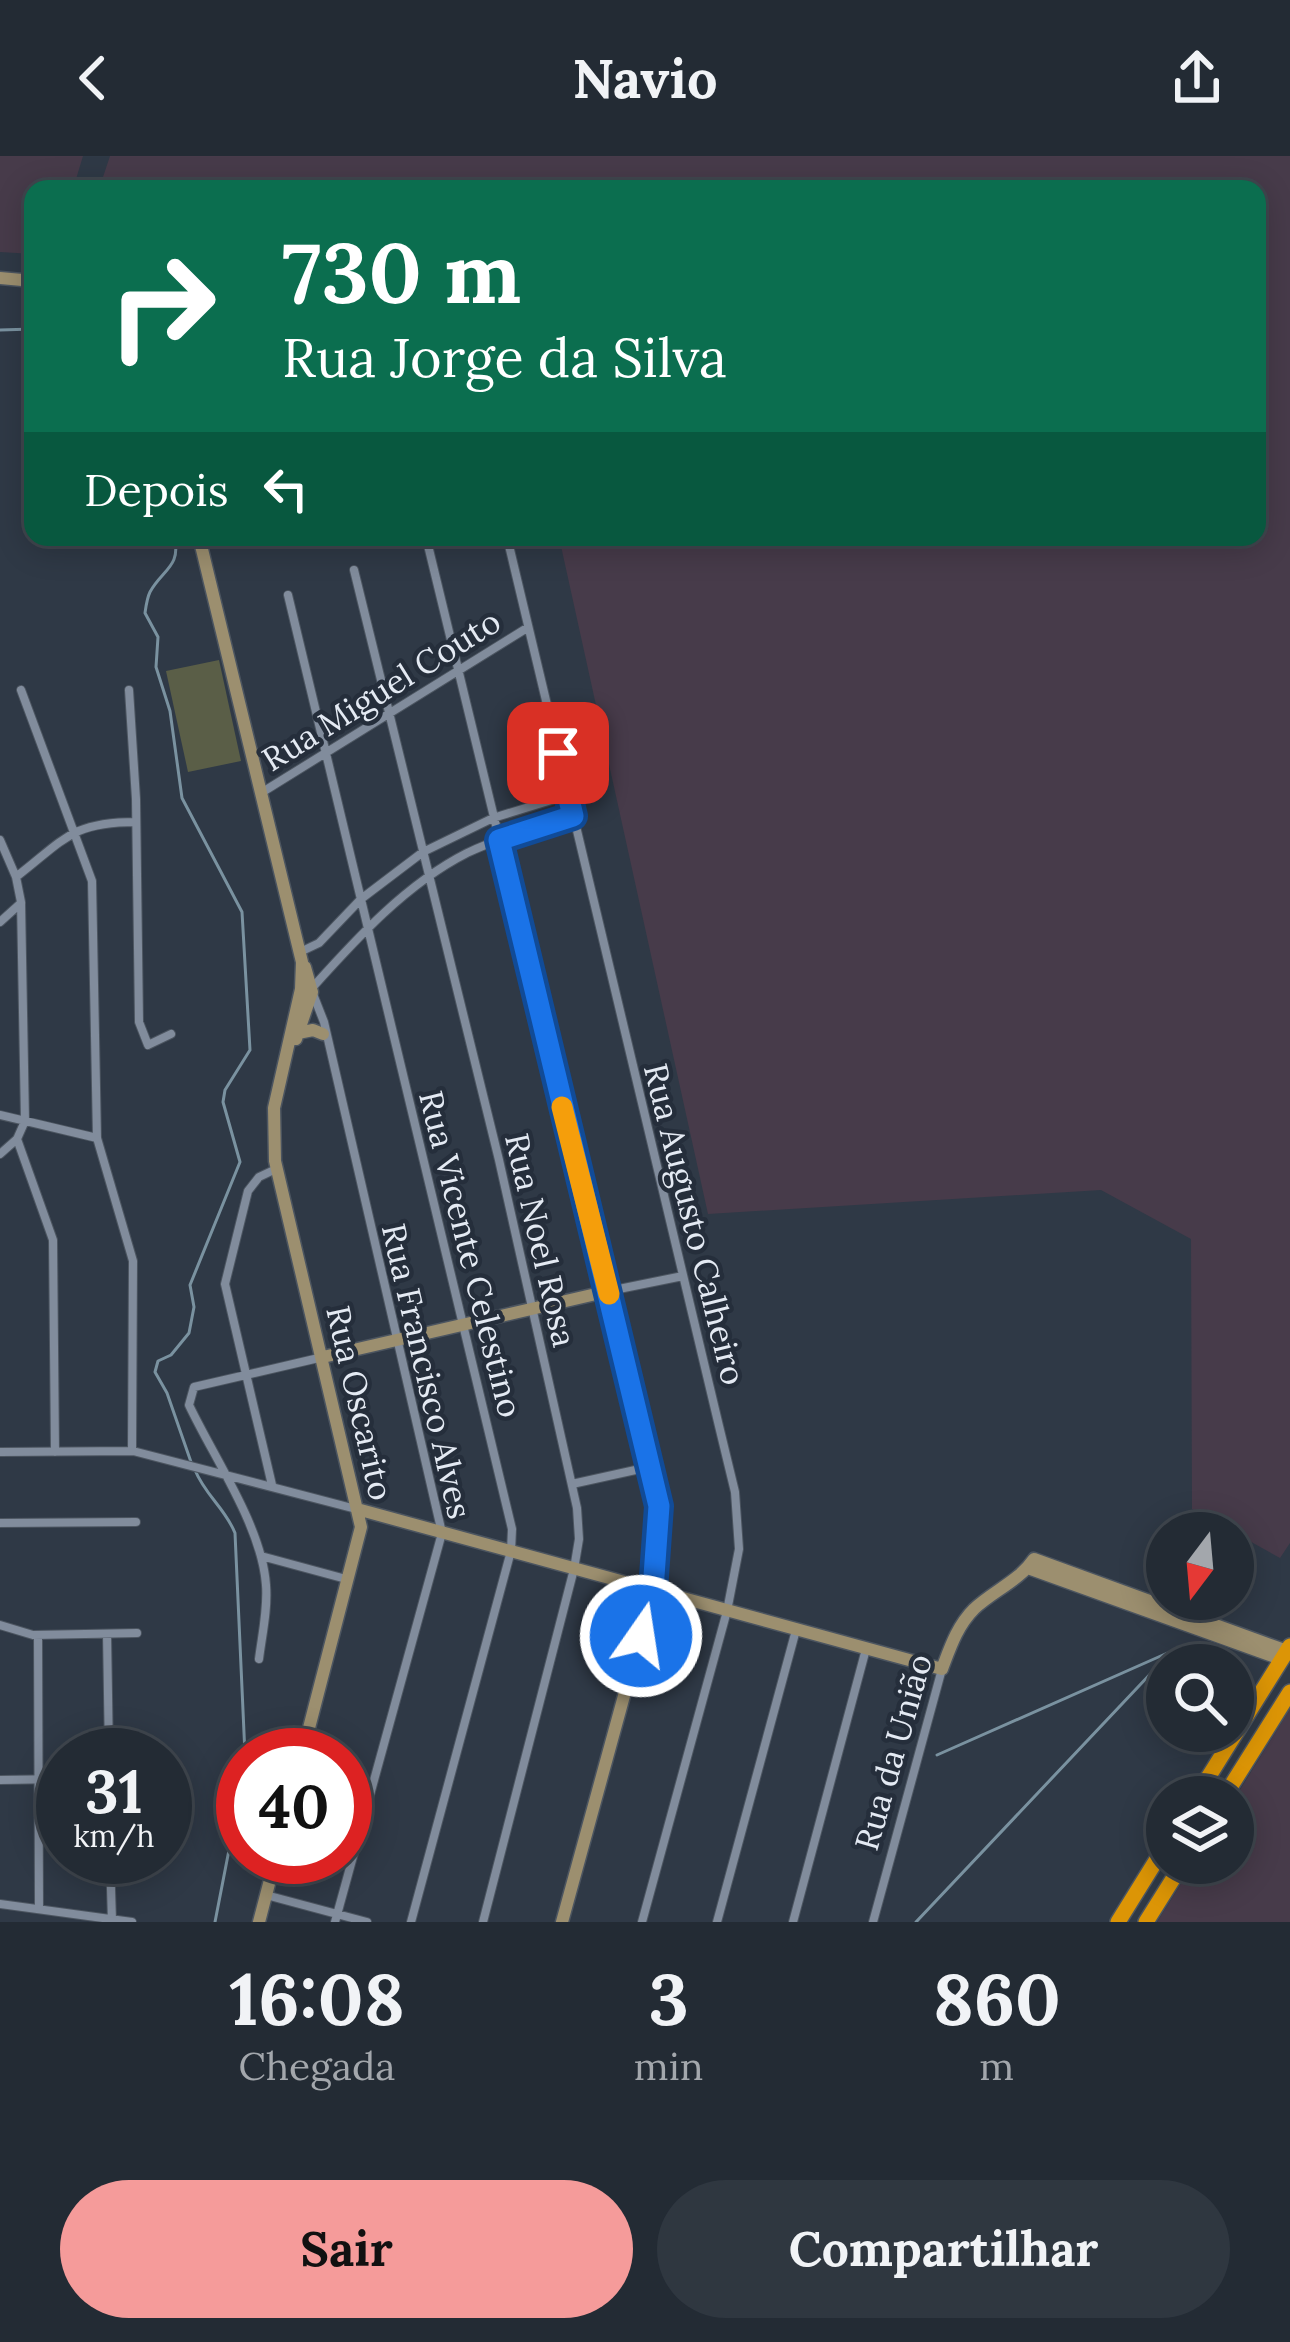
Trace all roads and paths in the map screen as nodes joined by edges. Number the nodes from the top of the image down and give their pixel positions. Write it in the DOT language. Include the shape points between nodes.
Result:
graph roads {
  1 [pos="202,546"];
  2 [pos="428,546"];
  3 [pos="509,546"];
  4 [pos="354,570"];
  5 [pos="287,595"];
  6 [pos="527,628"];
  7 [pos="456,672"];
  8 [pos="21,690"];
  9 [pos="129,690"];
  10 [pos="389,713"];
  11 [pos="325,753"];
  12 [pos="261,793"];
  13 [pos="568,795"];
  14 [pos="573,816"];
  15 [pos="493,818"];
  16 [pos="136,822"];
  17 [pos="73,831"];
  18 [pos="0,840"];
  19 [pos="499,840"];
  20 [pos="423,852"];
  21 [pos="16,877"];
  22 [pos="429,878"];
  23 [pos="361,899"];
  24 [pos="21,902"];
  25 [pos="0,922"];
  26 [pos="368,926"];
  27 [pos="299,950"];
  28 [pos="307,994"];
  29 [pos="298,1033"];
  30 [pos="171,1034"];
  31 [pos="324,1035"];
  32 [pos="286,1062"];
  33 [pos="0,1115"];
  34 [pos="26,1121"];
  35 [pos="97,1138"];
  36 [pos="17,1139"];
  37 [pos="0,1154"];
  38 [pos="276,1169"];
  39 [pos="683,1276"];
  40 [pos="609,1291"];
  41 [pos="532,1309"];
  42 [pos="463,1324"];
  43 [pos="395,1340"];
  44 [pos="323,1358"];
  45 [pos="245,1375"];
  46 [pos="132,1451"];
  47 [pos="0,1452"];
  48 [pos="55,1452"];
  49 [pos="649,1467"];
  50 [pos="215,1470"];
  51 [pos="572,1484"];
  52 [pos="272,1485"];
  53 [pos="357,1509"];
  54 [pos="136,1522"];
  55 [pos="0,1523"];
  56 [pos="442,1532"];
  57 [pos="511,1551"];
  58 [pos="261,1556"];
  59 [pos="574,1569"];
  60 [pos="349,1579"];
  61 [pos="653,1590"];
  62 [pos="728,1611"];
  63 [pos="0,1625"];
  64 [pos="796,1630"];
  65 [pos="107,1634"];
  66 [pos="136,1634"];
  67 [pos="38,1635"];
  68 [pos="866,1649"];
  69 [pos="1286,1652"];
  70 [pos="260,1659"];
  71 [pos="942,1670"];
  72 [pos="1290,1692"];
  73 [pos="39,1728"];
  74 [pos="109,1728"];
  75 [pos="309,1728"];
  76 [pos="1209,1776"];
  77 [pos="1237,1776"];
  78 [pos="36,1779"];
  79 [pos="0,1780"];
  80 [pos="1146,1877"];
  81 [pos="38,1884"];
  82 [pos="111,1884"];
  83 [pos="269,1884"];
  84 [pos="1170,1884"];
  85 [pos="266,1895"];
  86 [pos="0,1904"];
  87 [pos="38,1909"];
  88 [pos="336,1918"];
  89 [pos="112,1921"];
  90 [pos="132,1922"];
  91 [pos="259,1922"];
  92 [pos="367,1922"];
  93 [pos="411,1922"];
  94 [pos="483,1922"];
  95 [pos="562,1922"];
  96 [pos="642,1922"];
  97 [pos="717,1922"];
  98 [pos="794,1922"];
  99 [pos="873,1922"];
  100 [pos="1118,1922"];
  101 [pos="1146,1922"];
  1 -- 12 [label="street"];
  2 -- 7 [label="street"];
  3 -- 6 [label="street, Rua Augusto Calheiro"];
  4 -- 10 [label="street, Rua Noel Rosa"];
  5 -- 11 [label="street, Rua Vicente Celestino"];
  6 -- 7 [label="street, Rua Miguel Couto"];
  6 -- 13 [label="street, Rua Augusto Calheiro"];
  7 -- 10 [label="street, Rua Miguel Couto"];
  7 -- 15 [label="street"];
  8 -- 17 [label="street"];
  9 -- 16 [label="street"];
  10 -- 11 [label="street, Rua Miguel Couto"];
  10 -- 20 [label="street, Rua Noel Rosa"];
  11 -- 12 [label="street, Rua Miguel Couto"];
  11 -- 23 [label="street, Rua Vicente Celestino"];
  12 -- 27 [label="street"];
  13 -- 14 [label="street, Rua Augusto Calheiro"];
  13 -- 15 [label="street"];
  14 -- 19 [label="street"];
  14 -- 39 [label="street, Rua Augusto Calheiro"];
  15 -- 19 [label="street"];
  15 -- 20 [label="street"];
  16 -- 17 [label="street"];
  16 -- 30 [label="street" via="139,1022 148,1045"];
  17 -- 21 [label="street"];
  17 -- 35 [label="street" via="92,881"];
  18 -- 21 [label="street"];
  19 -- 22 [label="street"];
  19 -- 40 [label="street"];
  20 -- 22 [label="street, Rua Noel Rosa"];
  20 -- 23 [label="street"];
  21 -- 24 [label="street"];
  22 -- 26 [label="street"];
  22 -- 41 [label="street, Rua Noel Rosa"];
  23 -- 26 [label="street, Rua Vicente Celestino"];
  23 -- 27 [label="street" via="319,943"];
  24 -- 25 [label="street"];
  24 -- 34 [label="street"];
  26 -- 28 [label="street"];
  26 -- 42 [label="street, Rua Vicente Celestino"];
  27 -- 28 [label="street"];
  28 -- 29 [label="street, Rua Oscarito"];
  28 -- 31 [label="street, Rua Francisco Alves"];
  28 -- 32 [label="street, Rua Oscarito"];
  29 -- 31 [label="street"];
  29 -- 32 [label="street, Rua Oscarito"];
  31 -- 43 [label="street, Rua Francisco Alves"];
  32 -- 38 [label="street, Rua Oscarito" via="272,1120"];
  33 -- 34 [label="street"];
  34 -- 35 [label="street"];
  34 -- 36 [label="street"];
  35 -- 46 [label="street" via="132,1253"];
  36 -- 37 [label="street"];
  36 -- 48 [label="street" via="53,1240"];
  38 -- 44 [label="street, Rua Oscarito"];
  38 -- 45 [label="street" via="248,1191 225,1284"];
  39 -- 40 [label="street"];
  39 -- 62 [label="street, Rua Augusto Calheiro" via="739,1522"];
  40 -- 41 [label="street"];
  40 -- 49 [label="street"];
  41 -- 42 [label="street"];
  41 -- 51 [label="street, Rua Noel Rosa"];
  42 -- 43 [label="street"];
  42 -- 57 [label="street, Rua Vicente Celestino"];
  43 -- 44 [label="street"];
  43 -- 56 [label="street, Rua Francisco Alves"];
  44 -- 45 [label="street"];
  44 -- 53 [label="street, Rua Oscarito"];
  45 -- 50 [label="street" via="194,1387 189,1406"];
  45 -- 52 [label="street"];
  46 -- 48 [label="street"];
  46 -- 50 [label="street"];
  47 -- 48 [label="street"];
  49 -- 51 [label="street"];
  49 -- 61 [label="street" via="659,1506"];
  50 -- 52 [label="street"];
  50 -- 58 [label="street" via="239,1499"];
  51 -- 59 [label="street, Rua Noel Rosa"];
  52 -- 53 [label="street"];
  53 -- 56 [label="street"];
  53 -- 60 [label="street, Rua Oscarito"];
  54 -- 55 [label="street"];
  56 -- 57 [label="street"];
  56 -- 88 [label="street, Rua Francisco Alves"];
  57 -- 59 [label="street"];
  57 -- 93 [label="street, Rua Vicente Celestino"];
  58 -- 60 [label="street"];
  58 -- 70 [label="street"];
  59 -- 61 [label="street"];
  59 -- 94 [label="street, Rua Noel Rosa"];
  60 -- 75 [label="street, Rua Oscarito"];
  61 -- 62 [label="street"];
  61 -- 95 [label="street"];
  62 -- 64 [label="street"];
  62 -- 96 [label="street, Rua Augusto Calheiro"];
  63 -- 67 [label="street"];
  64 -- 68 [label="street"];
  64 -- 97 [label="street"];
  65 -- 66 [label="street"];
  65 -- 67 [label="street"];
  65 -- 74 [label="street"];
  67 -- 73 [label="street"];
  68 -- 71 [label="street"];
  68 -- 98 [label="street"];
  69 -- 71 [label="street, Rua da União" via="1031,1563 970,1613"];
  69 -- 76 [label="highway"];
  71 -- 99 [label="street, Rua da União"];
  72 -- 77 [label="highway"];
  78 -- 79 [label="street"];
  80 -- 100 [label="highway"];
  81 -- 87 [label="street"];
  82 -- 89 [label="street"];
  83 -- 85 [label="street"];
  84 -- 101 [label="highway"];
  85 -- 88 [label="street"];
  85 -- 91 [label="street"];
  86 -- 87 [label="street"];
  87 -- 89 [label="street"];
  88 -- 92 [label="street"];
  89 -- 90 [label="street"];
}
